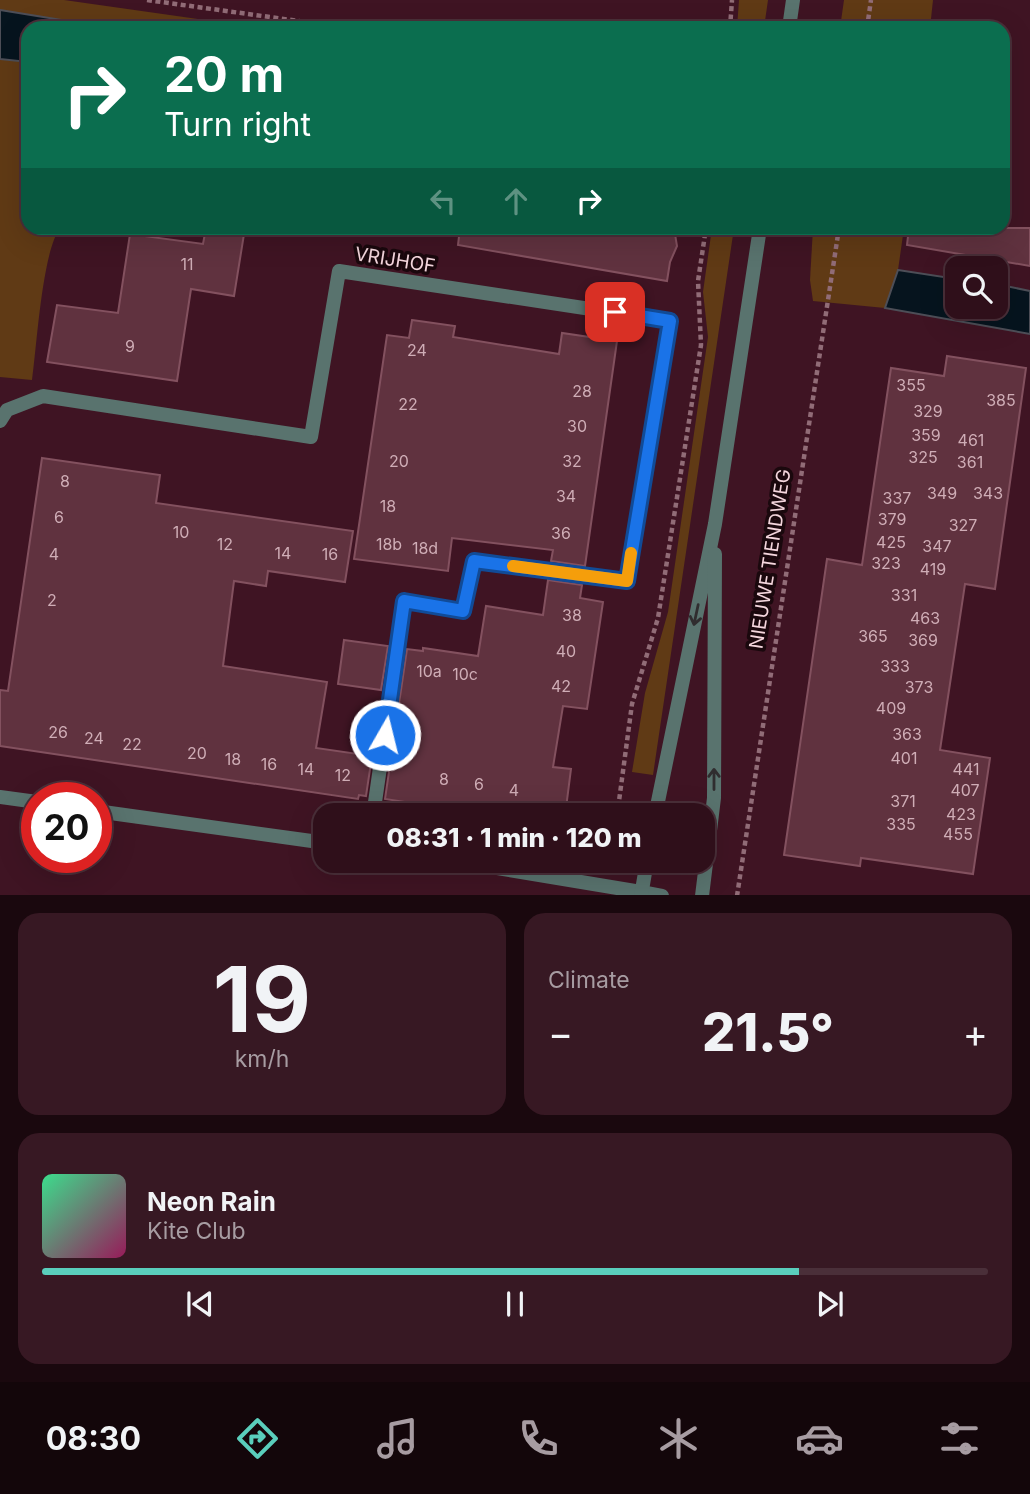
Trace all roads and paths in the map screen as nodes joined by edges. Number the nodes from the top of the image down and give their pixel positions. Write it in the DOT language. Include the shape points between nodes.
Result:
graph roads {
  1 [pos="147,0"];
  2 [pos="732,0"];
  3 [pos="793,0"];
  4 [pos="871,0"];
  5 [pos="298,21"];
  6 [pos="730,21"];
  7 [pos="790,21"];
  8 [pos="868,21"];
  9 [pos="705,235"];
  10 [pos="759,235"];
  11 [pos="838,235"];
  12 [pos="0,421"];
  13 [pos="715,524"];
  14 [pos="0,797"];
  15 [pos="21,800"];
  16 [pos="375,803"];
  17 [pos="619,803"];
  18 [pos="658,803"];
  19 [pos="112,813"];
  20 [pos="313,841"];
  21 [pos="522,873"];
  22 [pos="645,873"];
  23 [pos="641,894"];
  24 [pos="662,895"];
  25 [pos="702,895"];
  26 [pos="737,895"];
  1 -- 5 [label="path"];
  2 -- 6 [label="path"];
  3 -- 7 [label="street"];
  4 -- 8 [label="path"];
  9 -- 17 [label="path" via="698,281 701,345 658,618 632,704"];
  10 -- 13 [label="street"];
  11 -- 26 [label="path, NIEUWE TIENDWEG"];
  12 -- 16 [label="street, VRIJHOF" via="8,410 43,396 311,437 339,271 670,321 627,581 474,561 463,611 404,601"];
  13 -- 18 [label="street, one-way"];
  25 -- 13 [label="street, one-way" via="714,798"];
  14 -- 15 [label="street"];
  19 -- 20 [label="street"];
  21 -- 23 [label="street"];
  22 -- 23 [label="street"];
  23 -- 24 [label="street"];
}
